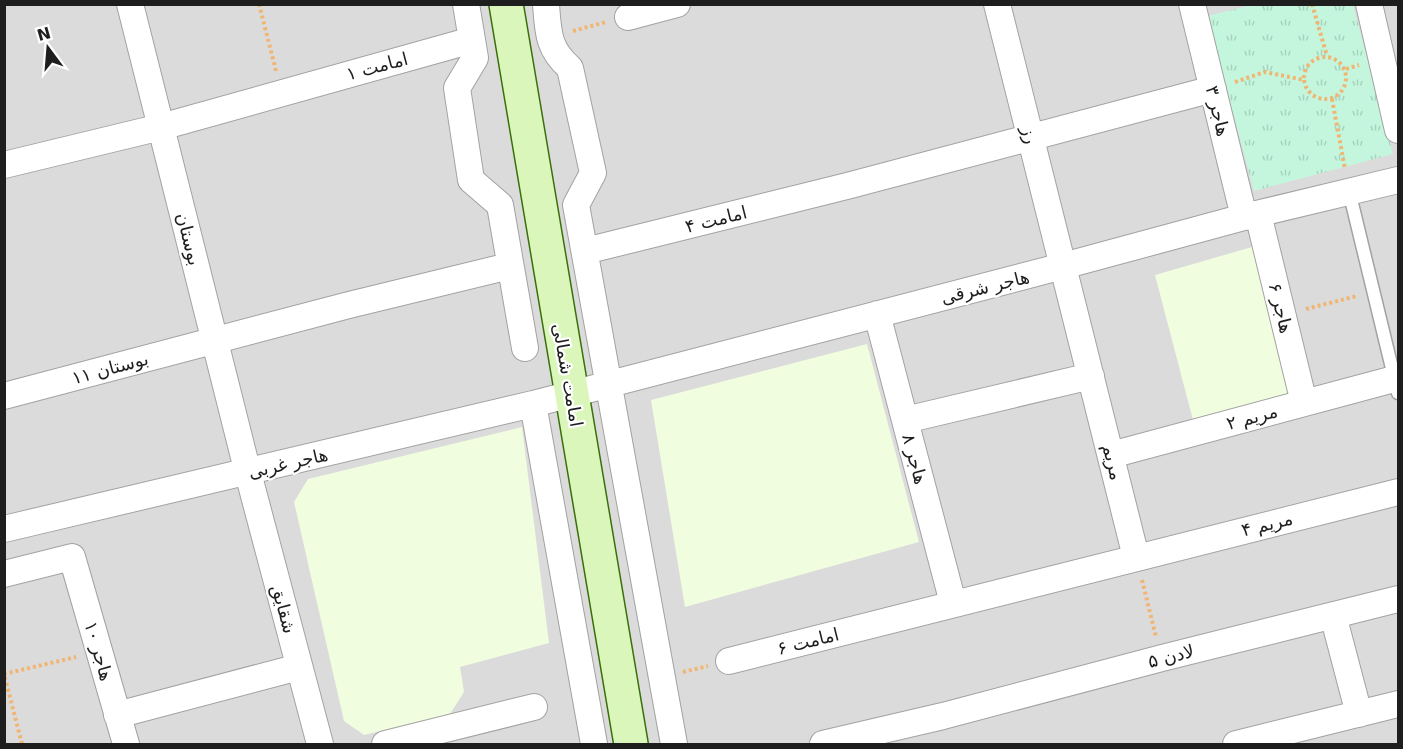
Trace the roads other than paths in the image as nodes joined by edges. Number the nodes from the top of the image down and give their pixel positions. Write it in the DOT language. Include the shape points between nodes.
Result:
graph roads {
  1 [pos="130,4"];
  2 [pos="466,4"];
  3 [pos="506,4"];
  4 [pos="546,4"];
  5 [pos="677,4"];
  6 [pos="997,4"];
  7 [pos="1192,4"];
  8 [pos="1369,4"];
  9 [pos="628,17"];
  10 [pos="472,40"];
  11 [pos="1213,89"];
  12 [pos="161,127"];
  13 [pos="1398,130"];
  14 [pos="1031,138"];
  15 [pos="4,165"];
  16 [pos="1398,180"];
  17 [pos="1349,191"];
  18 [pos="1251,215"];
  19 [pos="585,251"];
  20 [pos="509,266"];
  21 [pos="1063,266"];
  22 [pos="877,314"];
  23 [pos="215,339"];
  24 [pos="525,348"];
  25 [pos="1091,376"];
  26 [pos="608,384"];
  27 [pos="1396,386"];
  28 [pos="572,394"];
  29 [pos="4,396"];
  30 [pos="1304,403"];
  31 [pos="533,404"];
  32 [pos="905,420"];
  33 [pos="1111,455"];
  34 [pos="248,473"];
  35 [pos="1398,492"];
  36 [pos="4,529"];
  37 [pos="1136,556"];
  38 [pos="4,574"];
  39 [pos="1398,599"];
  40 [pos="953,603"];
  41 [pos="1334,615"];
  42 [pos="729,661"];
  43 [pos="299,668"];
  44 [pos="1398,704"];
  45 [pos="534,707"];
  46 [pos="1359,714"];
  47 [pos="117,715"];
  48 [pos="126,744"];
  49 [pos="320,744"];
  50 [pos="385,744"];
  51 [pos="594,744"];
  52 [pos="631,744"];
  53 [pos="674,744"];
  54 [pos="823,744"];
  55 [pos="1236,744"];
  1 -- 12 [label="street, بوستان"];
  2 -- 10 [label="street"];
  3 -- 28 [label="main road, امامت شمالی"];
  4 -- 19 [label="street" via="549,37 557,57 570,68 593,172 576,205"];
  5 -- 9 [label="street"];
  6 -- 14 [label="street, رز"];
  7 -- 11 [label="street, هاجر ۳"];
  8 -- 13 [label="street"];
  10 -- 12 [label="street, امامت ۱"];
  10 -- 20 [label="street" via="475,58 457,88 471,180 500,205"];
  11 -- 14 [label="street, امامت ۴"];
  11 -- 18 [label="street, هاجر ۳"];
  12 -- 15 [label="street, امامت ۱"];
  12 -- 23 [label="street, بوستان"];
  14 -- 19 [label="street, امامت ۴"];
  14 -- 21 [label="street, رز"];
  16 -- 17 [label="street, هاجر شرقی"];
  17 -- 18 [label="street, هاجر شرقی"];
  17 -- 27 [label="lane"];
  18 -- 21 [label="street, هاجر شرقی"];
  18 -- 30 [label="street, هاجر ۶"];
  19 -- 26 [label="street"];
  20 -- 23 [label="street, بوستان ۱۱"];
  20 -- 24 [label="street"];
  21 -- 22 [label="street, هاجر شرقی"];
  21 -- 25 [label="street, مریم"];
  22 -- 26 [label="street, هاجر شرقی"];
  22 -- 32 [label="street, هاجر ۸"];
  23 -- 29 [label="street, بوستان ۱۱"];
  23 -- 34 [label="street, بوستان"];
  25 -- 32 [label="street"];
  25 -- 33 [label="street, مریم"];
  26 -- 28 [label="street, هاجر شرقی"];
  26 -- 53 [label="street"];
  27 -- 30 [label="street, مریم ۲"];
  28 -- 31 [label="street, هاجر غربی"];
  28 -- 52 [label="main road, امامت شمالی"];
  30 -- 33 [label="street, مریم ۲"];
  31 -- 34 [label="street, هاجر غربی"];
  31 -- 51 [label="street"];
  32 -- 40 [label="street, هاجر ۸"];
  33 -- 37 [label="street, مریم"];
  34 -- 36 [label="street, هاجر غربی"];
  34 -- 43 [label="street, شقایق"];
  35 -- 37 [label="street, مریم ۴"];
  37 -- 40 [label="street, مریم ۴"];
  38 -- 47 [label="street, هاجر ۱۰" via="72,557"];
  39 -- 41 [label="street, لادن ۵"];
  40 -- 42 [label="street, امامت ۶"];
  41 -- 46 [label="street"];
  41 -- 54 [label="street, لادن ۵"];
  43 -- 47 [label="street"];
  43 -- 49 [label="street, شقایق"];
  44 -- 46 [label="street"];
  45 -- 50 [label="street"];
  46 -- 55 [label="street"];
  47 -- 48 [label="street, هاجر ۱۰"];
}
